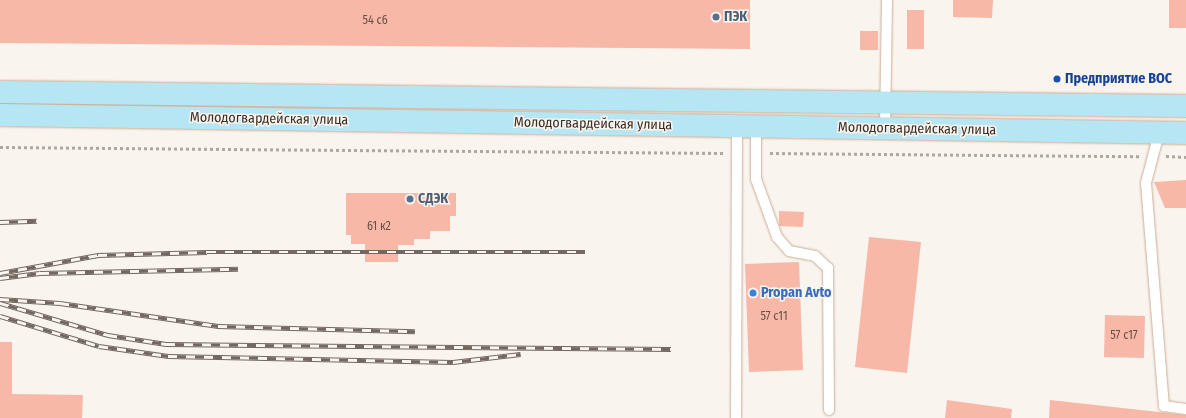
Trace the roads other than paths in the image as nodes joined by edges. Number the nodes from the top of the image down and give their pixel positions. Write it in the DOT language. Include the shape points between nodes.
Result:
graph roads {
  1 [pos="887,0"];
  2 [pos="0,92"];
  3 [pos="886,102"];
  4 [pos="1186,106"];
  5 [pos="0,115"];
  6 [pos="746,126"];
  7 [pos="885,128"];
  8 [pos="1159,133"];
  9 [pos="1186,134"];
  10 [pos="1186,409"];
  11 [pos="829,410"];
  12 [pos="736,418"];
  1 -- 3 [label="lane"];
  2 -- 3 [label="main road, Молодогвардейская улица"];
  3 -- 4 [label="main road, Молодогвардейская улица"];
  3 -- 7 [label="lane"];
  5 -- 6 [label="main road, Молодогвардейская улица"];
  6 -- 7 [label="main road, Молодогвардейская улица"];
  6 -- 11 [label="lane" via="756,153 756,179 777,237 789,251 815,256 828,268"];
  6 -- 12 [label="lane" via="738,154"];
  7 -- 8 [label="main road, Молодогвардейская улица"];
  8 -- 9 [label="main road, Молодогвардейская улица"];
  8 -- 10 [label="lane" via="1146,183 1164,406"];
}
